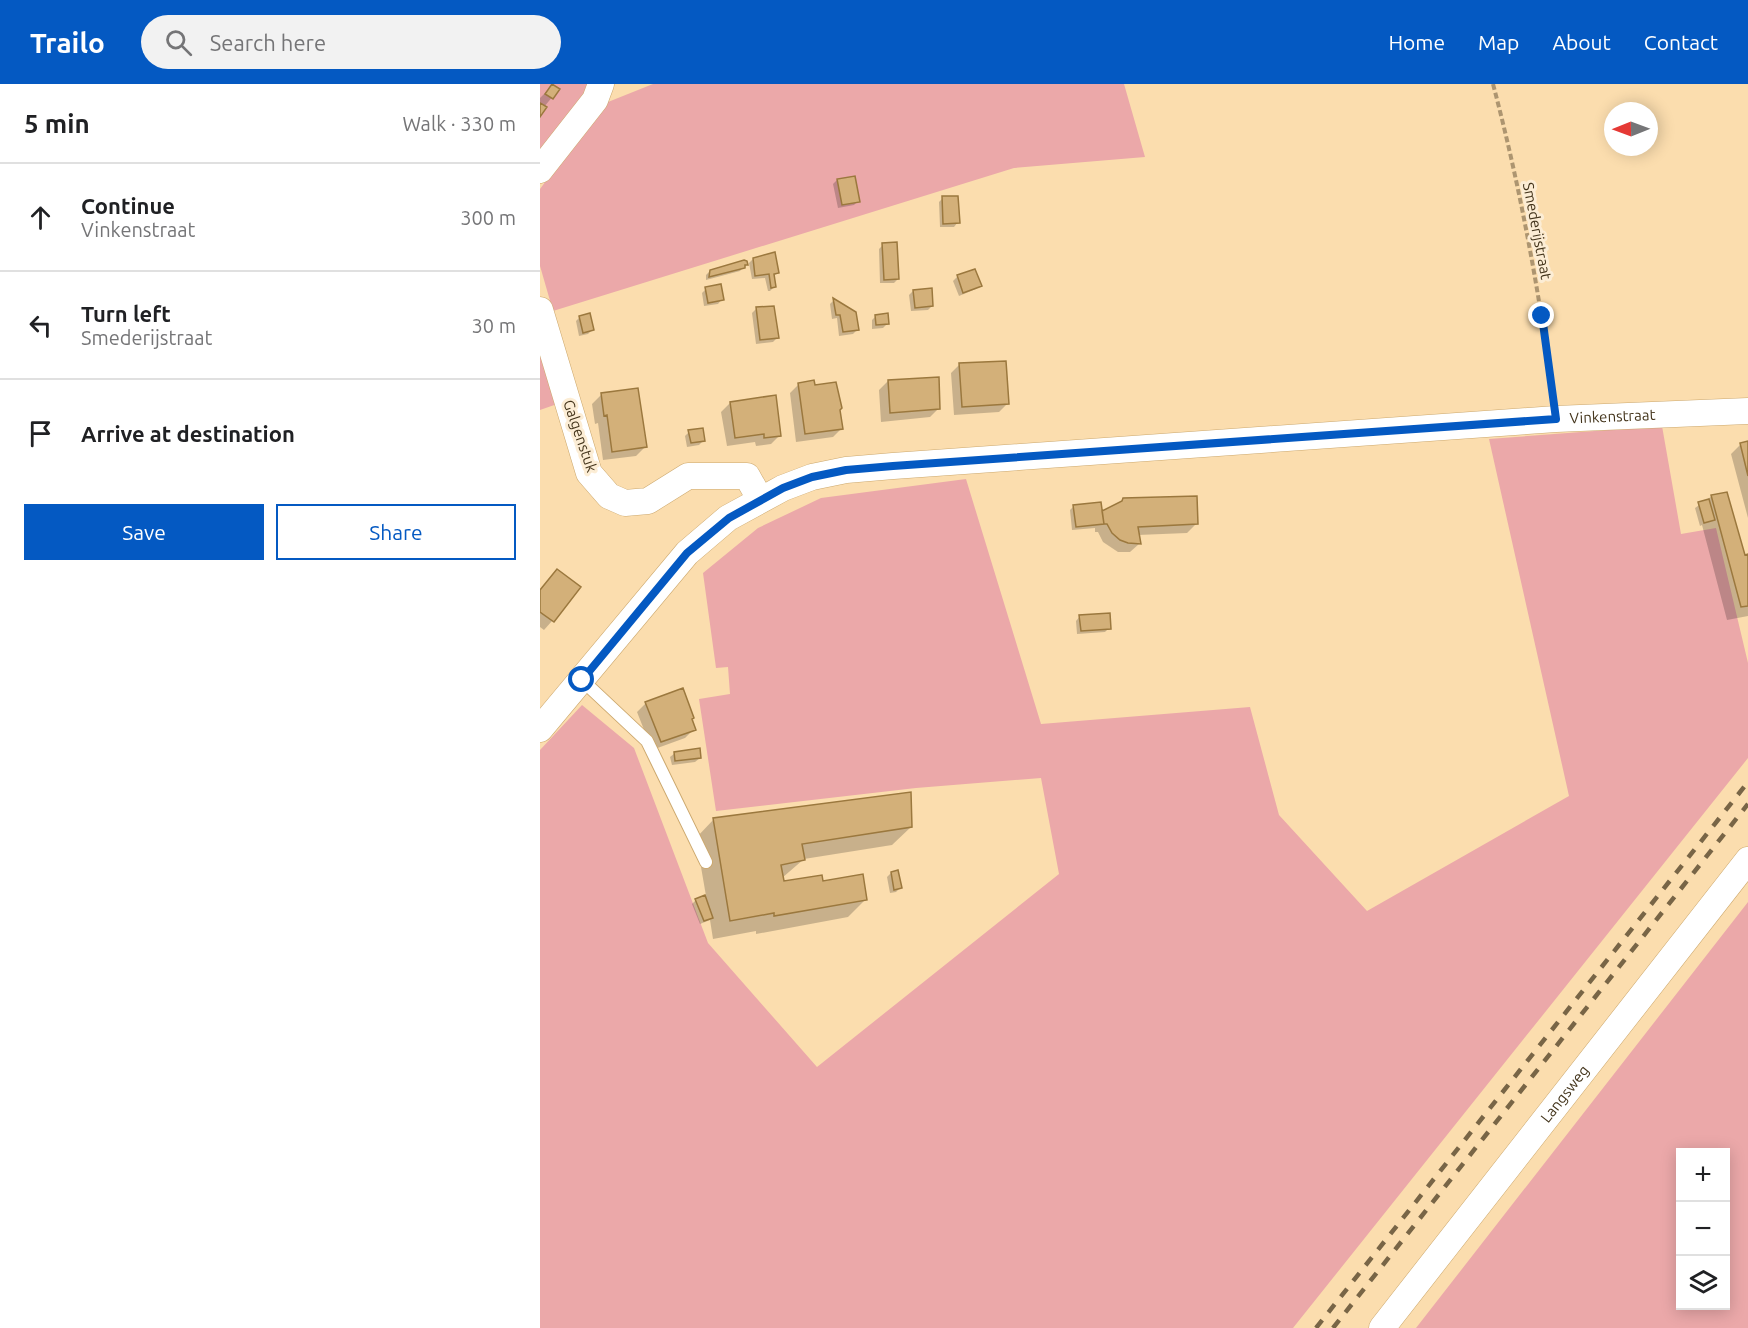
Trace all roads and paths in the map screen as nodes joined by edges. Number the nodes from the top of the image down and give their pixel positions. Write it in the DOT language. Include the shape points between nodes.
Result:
graph roads {
  1 [pos="601,84"];
  2 [pos="1494,84"];
  3 [pos="540,170"];
  4 [pos="540,310"];
  5 [pos="1748,411"];
  6 [pos="1556,419"];
  7 [pos="760,499"];
  8 [pos="582,680"];
  9 [pos="540,729"];
  10 [pos="1748,860"];
  11 [pos="706,862"];
  12 [pos="1382,1328"];
  1 -- 3 [label="street" via="595,100"];
  2 -- 6 [label="path, Smederijstraat" via="1542,316"];
  4 -- 7 [label="street, Galgenstuk" via="589,473 609,496 625,502 648,501 688,476 747,476"];
  5 -- 6 [label="street, Vinkenstraat"];
  6 -- 7 [label="street, Vinkenstraat" via="858,469 812,477"];
  7 -- 8 [label="street, Vinkenstraat" via="729,518 687,553"];
  8 -- 9 [label="street, Vinkenstraat"];
  8 -- 11 [label="lane" via="647,741"];
  10 -- 12 [label="street, Langsweg"];
}
